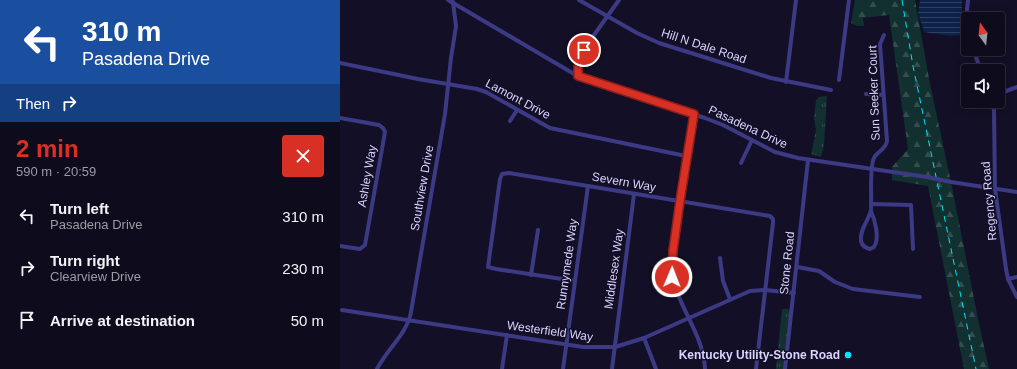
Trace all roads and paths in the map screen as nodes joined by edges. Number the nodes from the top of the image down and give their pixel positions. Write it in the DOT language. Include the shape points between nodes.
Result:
graph roads {
  1 [pos="448,0"];
  2 [pos="579,0"];
  3 [pos="619,0"];
  4 [pos="795,0"];
  5 [pos="849,0"];
  6 [pos="968,0"];
  7 [pos="453,2"];
  8 [pos="967,12"];
  9 [pos="607,17"];
  10 [pos="884,35"];
  11 [pos="340,63"];
  12 [pos="578,76"];
  13 [pos="839,80"];
  14 [pos="786,82"];
  15 [pos="448,84"];
  16 [pos="1017,87"];
  17 [pos="830,90"];
  18 [pos="1005,91"];
  19 [pos="866,94"];
  20 [pos="883,95"];
  21 [pos="993,108"];
  22 [pos="517,110"];
  23 [pos="694,114"];
  24 [pos="340,118"];
  25 [pos="510,122"];
  26 [pos="752,140"];
  27 [pos="686,156"];
  28 [pos="808,160"];
  29 [pos="741,163"];
  30 [pos="872,169"];
  31 [pos="588,186"];
  32 [pos="995,189"];
  33 [pos="1017,192"];
  34 [pos="634,194"];
  35 [pos="680,201"];
  36 [pos="871,204"];
  37 [pos="871,211"];
  38 [pos="538,230"];
  39 [pos="340,246"];
  40 [pos="913,249"];
  41 [pos="720,258"];
  42 [pos="797,267"];
  43 [pos="531,275"];
  44 [pos="1017,277"];
  45 [pos="1008,279"];
  46 [pos="575,281"];
  47 [pos="765,290"];
  48 [pos="794,293"];
  49 [pos="920,297"];
  50 [pos="1017,297"];
  51 [pos="730,299"];
  52 [pos="342,310"];
  53 [pos="688,318"];
  54 [pos="410,321"];
  55 [pos="507,335"];
  56 [pos="644,338"];
  57 [pos="567,344"];
  58 [pos="614,347"];
  59 [pos="377,369"];
  60 [pos="502,369"];
  61 [pos="563,369"];
  62 [pos="612,369"];
  63 [pos="656,369"];
  64 [pos="705,369"];
  65 [pos="756,369"];
  66 [pos="785,369"];
  1 -- 7 [label="street, Pasadena Drive"];
  2 -- 9 [label="street, Hill N Dale Road"];
  3 -- 9 [label="street"];
  4 -- 14 [label="street"];
  5 -- 13 [label="street"];
  6 -- 8 [label="street"];
  7 -- 12 [label="street, Pasadena Drive"];
  7 -- 15 [label="street, Southview Drive" via="456,26"];
  9 -- 12 [label="street" via="582,53"];
  9 -- 14 [label="street, Hill N Dale Road" via="649,39"];
  10 -- 20 [label="street, Sun Seeker Court" via="880,44"];
  11 -- 15 [label="street, Lamont Drive"];
  12 -- 23 [label="street, Pasadena Drive"];
  14 -- 17 [label="street, Hill N Dale Road"];
  15 -- 22 [label="street, Lamont Drive" via="482,90"];
  15 -- 54 [label="street, Southview Drive"];
  16 -- 18 [label="street"];
  19 -- 20 [label="street"];
  20 -- 30 [label="street, Sun Seeker Court" via="887,141 886,146 874,158"];
  21 -- 32 [label="street, Regency Road"];
  22 -- 25 [label="street"];
  22 -- 27 [label="street, Lamont Drive" via="555,129"];
  23 -- 26 [label="street, Pasadena Drive" via="723,124"];
  23 -- 27 [label="street"];
  24 -- 39 [label="street, Ashley Way" via="379,125 384,132 365,245 360,248"];
  26 -- 28 [label="street, Pasadena Drive" via="780,154"];
  26 -- 29 [label="street"];
  27 -- 35 [label="street"];
  28 -- 30 [label="street, Pasadena Drive"];
  28 -- 42 [label="street, Stone Road"];
  30 -- 32 [label="street, Pasadena Drive, bridge"];
  30 -- 36 [label="street"];
  31 -- 34 [label="street, Severn Way"];
  31 -- 43 [label="street, Severn Way" via="509,173 501,176 488,267"];
  31 -- 46 [label="street, Runnymede Way"];
  32 -- 33 [label="street, Pasadena Drive"];
  32 -- 45 [label="street, Regency Road"];
  34 -- 35 [label="street, Severn Way"];
  34 -- 58 [label="street, Middlesex Way"];
  35 -- 47 [label="street, Severn Way" via="768,215 772,218"];
  35 -- 53 [label="street" via="672,277"];
  36 -- 37 [label="street"];
  36 -- 40 [label="street" via="911,205"];
  37 -- 37 [label="street" via="877,240 870,249 865,248 861,238"];
  38 -- 43 [label="street"];
  41 -- 51 [label="street" via="721,274"];
  42 -- 48 [label="street, Stone Road"];
  42 -- 49 [label="street" via="819,271 835,282 853,289"];
  43 -- 46 [label="street, Severn Way"];
  44 -- 45 [label="street"];
  45 -- 50 [label="street, Regency Road"];
  46 -- 57 [label="street, Runnymede Way"];
  47 -- 48 [label="street, Westerfield Way"];
  47 -- 51 [label="street, Westerfield Way" via="750,291"];
  47 -- 65 [label="street, Severn Way"];
  48 -- 66 [label="street, Stone Road"];
  51 -- 53 [label="street, Westerfield Way"];
  52 -- 54 [label="street, Westerfield Way"];
  53 -- 56 [label="street, Westerfield Way"];
  53 -- 64 [label="street" via="702,352"];
  54 -- 55 [label="street, Westerfield Way"];
  54 -- 59 [label="street, Southview Drive"];
  55 -- 57 [label="street, Westerfield Way"];
  55 -- 60 [label="street"];
  56 -- 58 [label="street, Westerfield Way"];
  56 -- 63 [label="street"];
  57 -- 58 [label="street, Westerfield Way" via="594,348"];
  57 -- 61 [label="street, Runnymede Way"];
  58 -- 62 [label="street, Middlesex Way"];
}
